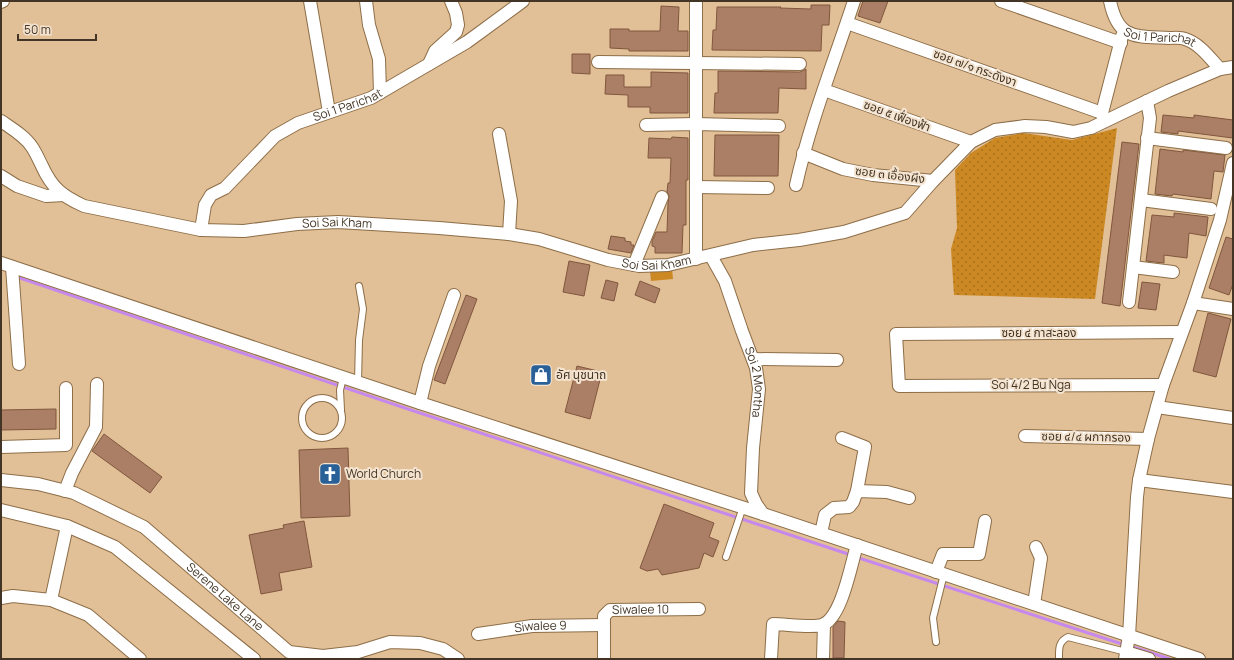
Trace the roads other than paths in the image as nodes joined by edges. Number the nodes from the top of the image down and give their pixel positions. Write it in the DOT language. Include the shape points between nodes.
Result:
graph roads {
  1 [pos="310,1"];
  2 [pos="366,1"];
  3 [pos="451,1"];
  4 [pos="523,1"];
  5 [pos="696,1"];
  6 [pos="854,1"];
  7 [pos="1001,1"];
  8 [pos="1110,1"];
  9 [pos="847,22"];
  10 [pos="1123,31"];
  11 [pos="1121,44"];
  12 [pos="598,62"];
  13 [pos="696,62"];
  14 [pos="429,64"];
  15 [pos="800,64"];
  16 [pos="1233,67"];
  17 [pos="1220,69"];
  18 [pos="824,90"];
  19 [pos="380,93"];
  20 [pos="1147,101"];
  21 [pos="329,112"];
  22 [pos="1103,117"];
  23 [pos="1,121"];
  24 [pos="696,124"];
  25 [pos="646,125"];
  26 [pos="779,126"];
  27 [pos="500,134"];
  28 [pos="1148,138"];
  29 [pos="971,142"];
  30 [pos="1226,148"];
  31 [pos="803,153"];
  32 [pos="1233,163"];
  33 [pos="1,176"];
  34 [pos="933,181"];
  35 [pos="796,185"];
  36 [pos="696,187"];
  37 [pos="768,188"];
  38 [pos="64,195"];
  39 [pos="662,197"];
  40 [pos="1141,200"];
  41 [pos="1211,209"];
  42 [pos="201,230"];
  43 [pos="509,234"];
  44 [pos="711,256"];
  45 [pos="696,259"];
  46 [pos="7,265"];
  47 [pos="634,266"];
  48 [pos="1133,267"];
  49 [pos="1173,272"];
  50 [pos="359,286"];
  51 [pos="454,295"];
  52 [pos="1129,302"];
  53 [pos="1193,303"];
  54 [pos="1233,309"];
  55 [pos="1182,332"];
  56 [pos="752,359"];
  57 [pos="837,360"];
  58 [pos="19,364"];
  59 [pos="343,380"];
  60 [pos="358,382"];
  61 [pos="97,384"];
  62 [pos="1163,385"];
  63 [pos="899,386"];
  64 [pos="66,388"];
  65 [pos="420,403"];
  66 [pos="1157,407"];
  67 [pos="341,412"];
  68 [pos="1233,418"];
  69 [pos="1024,436"];
  70 [pos="842,438"];
  71 [pos="1148,439"];
  72 [pos="1,447"];
  73 [pos="1,480"];
  74 [pos="1139,480"];
  75 [pos="857,490"];
  76 [pos="65,491"];
  77 [pos="1233,492"];
  78 [pos="910,498"];
  79 [pos="1,510"];
  80 [pos="742,510"];
  81 [pos="763,514"];
  82 [pos="985,521"];
  83 [pos="67,526"];
  84 [pos="821,533"];
  85 [pos="1036,547"];
  86 [pos="855,552"];
  87 [pos="726,557"];
  88 [pos="940,573"];
  89 [pos="1,598"];
  90 [pos="51,600"];
  91 [pos="1034,604"];
  92 [pos="699,609"];
  93 [pos="824,624"];
  94 [pos="604,625"];
  95 [pos="478,634"];
  96 [pos="1129,636"];
  97 [pos="936,642"];
  98 [pos="1126,655"];
  99 [pos="140,659"];
  100 [pos="254,659"];
  101 [pos="458,659"];
  102 [pos="604,659"];
  103 [pos="771,659"];
  104 [pos="823,659"];
  105 [pos="1059,659"];
  106 [pos="1149,659"];
  107 [pos="1199,659"];
  1 -- 21 [label="street"];
  2 -- 19 [label="street" via="369,25 379,59"];
  3 -- 14 [label="street" via="458,25 456,32 435,50"];
  4 -- 14 [label="street, Soi 1 Parichat" via="467,42"];
  5 -- 13 [label="street"];
  6 -- 9 [label="street"];
  7 -- 11 [label="street"];
  8 -- 10 [label="street, Soi 1 Parichat" via="1116,22"];
  9 -- 18 [label="street"];
  9 -- 22 [label="street, ซอย ๗/๑ กระดังงา"];
  10 -- 11 [label="street"];
  10 -- 17 [label="street, Soi 1 Parichat" via="1144,36 1184,38 1199,47"];
  11 -- 22 [label="street"];
  12 -- 13 [label="street"];
  13 -- 15 [label="street"];
  13 -- 24 [label="street"];
  14 -- 19 [label="street, Soi 1 Parichat"];
  16 -- 17 [label="street, Soi Sai Kham"];
  17 -- 20 [label="street, Soi Sai Kham"];
  18 -- 29 [label="street, ซอย ๕ เฟื่องฟ้า"];
  18 -- 31 [label="street"];
  19 -- 21 [label="street, Soi 1 Parichat"];
  20 -- 22 [label="street, Soi Sai Kham"];
  20 -- 28 [label="street" via="1150,118"];
  21 -- 42 [label="street, Soi 1 Parichat" via="298,123 275,136 224,188 211,195 205,205"];
  22 -- 29 [label="street, Soi Sai Kham" via="1091,128 1073,132 1024,126 995,130"];
  23 -- 38 [label="street, Soi Sai Kham" via="32,146 46,175"];
  24 -- 25 [label="street"];
  24 -- 26 [label="street"];
  24 -- 36 [label="street"];
  27 -- 43 [label="street" via="511,201"];
  28 -- 30 [label="street"];
  28 -- 40 [label="street"];
  29 -- 34 [label="street, Soi Sai Kham"];
  31 -- 34 [label="street, ซอย ๓ เอื้องผึง" via="843,169"];
  31 -- 35 [label="street"];
  32 -- 53 [label="street" via="1220,220"];
  33 -- 38 [label="street" via="17,186 46,196"];
  34 -- 44 [label="street, Soi Sai Kham" via="905,213 844,232 753,245"];
  36 -- 37 [label="street"];
  36 -- 45 [label="street"];
  38 -- 42 [label="street, Soi Sai Kham" via="84,206"];
  39 -- 47 [label="street"];
  40 -- 41 [label="street"];
  40 -- 48 [label="street"];
  42 -- 43 [label="street, Soi Sai Kham" via="244,231 338,222"];
  43 -- 47 [label="street, Soi Sai Kham" via="539,239"];
  44 -- 45 [label="street, Soi Sai Kham"];
  44 -- 56 [label="street, Soi 2 Montha" via="725,281"];
  45 -- 47 [label="street, Soi Sai Kham" via="668,265"];
  46 -- 58 [label="street"];
  46 -- 59 [label="street"];
  48 -- 49 [label="street"];
  48 -- 52 [label="street"];
  50 -- 60 [label="lane" via="362,309"];
  51 -- 65 [label="street" via="429,366"];
  53 -- 54 [label="street"];
  53 -- 55 [label="street"];
  55 -- 62 [label="street"];
  55 -- 63 [label="street, ซอย ๔ กาสะลอง" via="896,334"];
  56 -- 57 [label="street"];
  56 -- 81 [label="street, Soi 2 Montha" via="759,389 751,494"];
  59 -- 60 [label="street"];
  59 -- 67 [label="lane" via="340,390"];
  60 -- 65 [label="street"];
  61 -- 76 [label="street" via="96,428 72,472"];
  62 -- 63 [label="street, Soi 4/2 Bu Nga"];
  62 -- 66 [label="street"];
  64 -- 72 [label="street" via="66,445"];
  65 -- 80 [label="street"];
  66 -- 68 [label="street"];
  66 -- 71 [label="street"];
  67 -- 67 [label="lane" via="340,427 328,437 313,436 303,424 304,409 316,399 331,400"];
  69 -- 71 [label="street, ซอย ๔/๔ ผกากรอง"];
  70 -- 75 [label="street" via="865,447"];
  71 -- 74 [label="street"];
  73 -- 76 [label="street, Serene Lake Lane" via="38,484"];
  74 -- 77 [label="street"];
  74 -- 96 [label="street"];
  75 -- 78 [label="street" via="887,492"];
  75 -- 84 [label="street" via="849,507 834,508 824,515"];
  76 -- 101 [label="street, Serene Lake Lane" via="144,527 289,652 323,656 358,652 390,642 420,643 442,650"];
  79 -- 83 [label="street"];
  80 -- 81 [label="street"];
  80 -- 87 [label="lane"];
  81 -- 84 [label="street"];
  82 -- 88 [label="street" via="979,554 943,554"];
  83 -- 90 [label="street"];
  83 -- 100 [label="street" via="115,547"];
  84 -- 86 [label="street"];
  85 -- 91 [label="street" via="1041,558"];
  86 -- 88 [label="street"];
  86 -- 93 [label="street" via="838,609"];
  88 -- 91 [label="street"];
  88 -- 97 [label="lane" via="933,618"];
  89 -- 90 [label="street" via="13,596"];
  90 -- 99 [label="street" via="88,615"];
  91 -- 96 [label="street"];
  92 -- 94 [label="street, Siwalee 10" via="610,610 604,616"];
  93 -- 103 [label="street" via="773,624"];
  93 -- 104 [label="street"];
  94 -- 95 [label="street, Siwalee 9" via="532,626"];
  94 -- 102 [label="street, Siwalee 10"];
  96 -- 98 [label="street"];
  96 -- 107 [label="street"];
  98 -- 105 [label="lane" via="1068,637 1062,640 1059,646"];
  98 -- 106 [label="street"];
}
